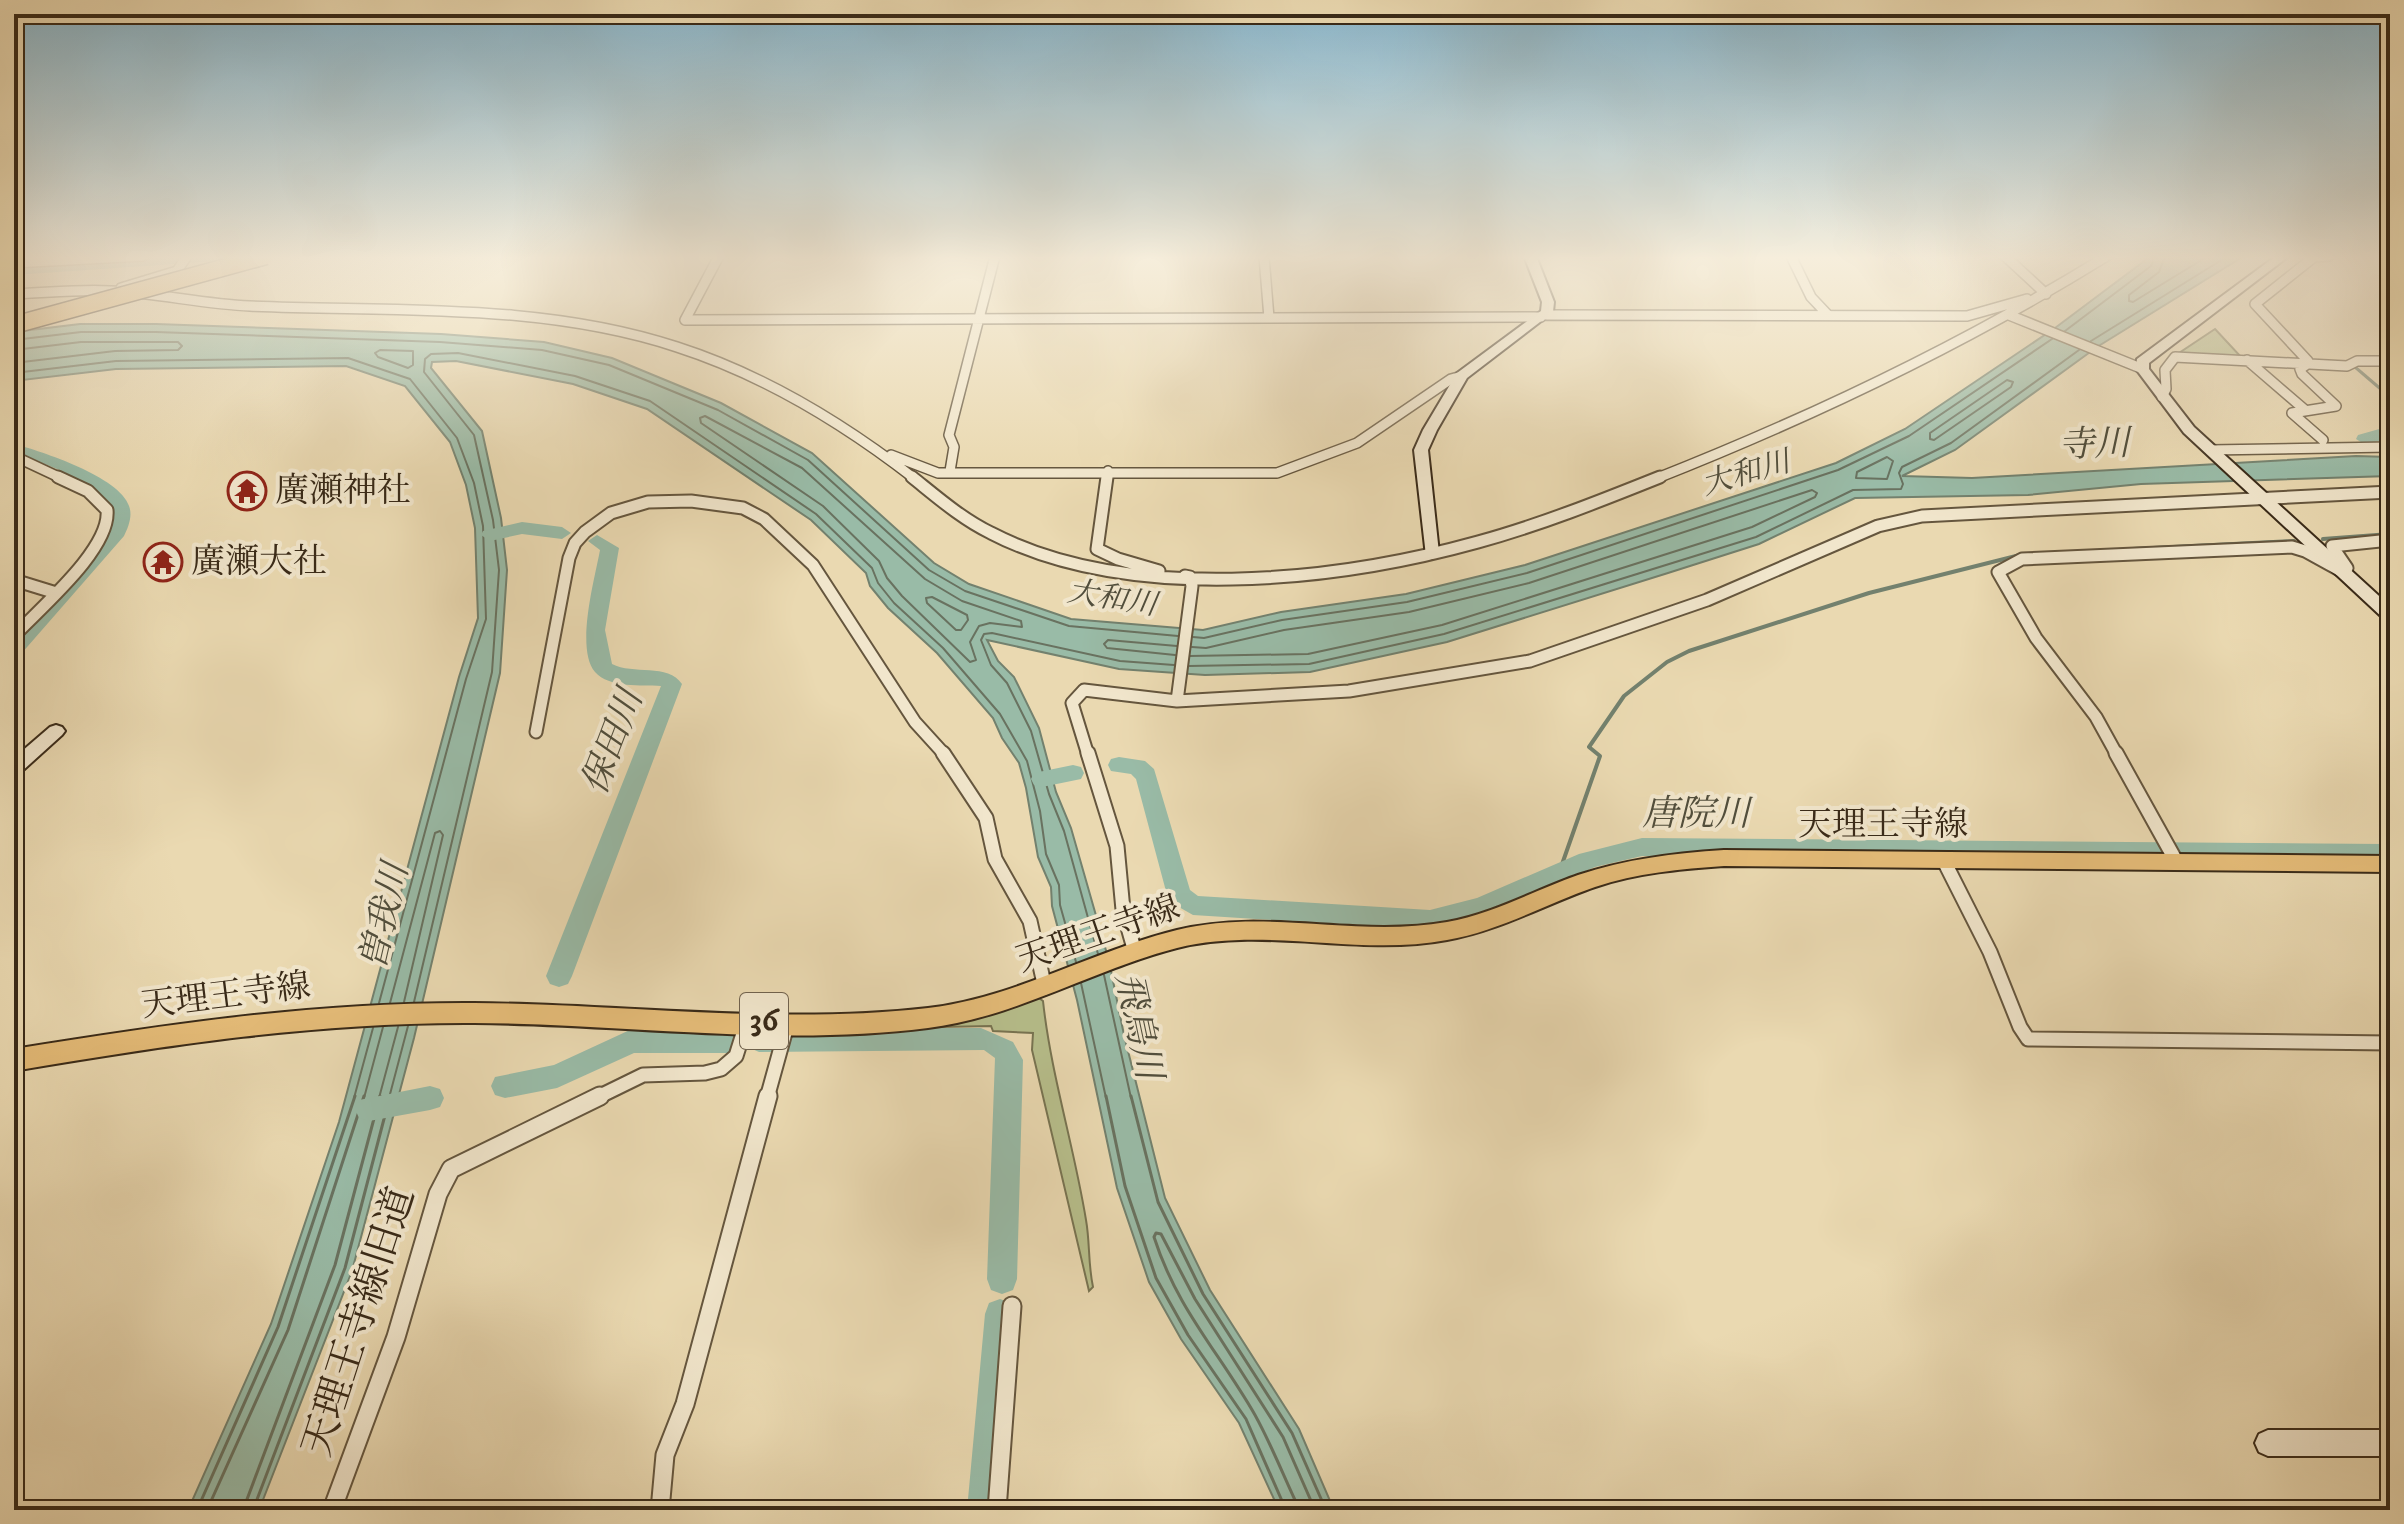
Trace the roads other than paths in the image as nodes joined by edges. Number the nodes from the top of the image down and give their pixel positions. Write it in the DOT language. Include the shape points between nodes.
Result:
graph roads {
  1 [pos="589,327"];
  2 [pos="976,327"];
  3 [pos="1528,327"];
  4 [pos="1989,327"];
  5 [pos="2037,327"];
  6 [pos="2188,327"];
  7 [pos="2276,327"];
  8 [pos="2247,360"];
  9 [pos="2390,361"];
  10 [pos="2306,365"];
  11 [pos="2143,369"];
  12 [pos="1462,376"];
  13 [pos="2162,397"];
  14 [pos="2305,410"];
  15 [pos="2323,440"];
  16 [pos="865,442"];
  17 [pos="2365,445"];
  18 [pos="2285,447"];
  19 [pos="2390,447"];
  20 [pos="2211,451"];
  21 [pos="14,456"];
  22 [pos="950,471"];
  23 [pos="1108,471"];
  24 [pos="2390,492"];
  25 [pos="2261,496"];
  26 [pos="2390,540"];
  27 [pos="1431,553"];
  28 [pos="2343,572"];
  29 [pos="14,580"];
  30 [pos="1191,581"];
  31 [pos="53,592"];
  32 [pos="2390,615"];
  33 [pos="14,636"];
  34 [pos="1178,694"];
  35 [pos="56,731"];
  36 [pos="536,732"];
  37 [pos="14,768"];
  38 [pos="1943,859"];
  39 [pos="2176,861"];
  40 [pos="2390,864"];
  41 [pos="1132,953"];
  42 [pos="1047,987"];
  43 [pos="747,1021"];
  44 [pos="788,1022"];
  45 [pos="2390,1043"];
  46 [pos="14,1060"];
  47 [pos="1012,1306"];
  48 [pos="2268,1443"];
  49 [pos="2390,1443"];
  50 [pos="332,1510"];
  51 [pos="660,1510"];
  52 [pos="997,1510"];
  1 -- 16 [label="street" via="668,344 723,363 779,388"];
  2 -- 22 [label="street" via="949,435 954,447"];
  3 -- 12 [label="street"];
  4 -- 27 [label="street" via="1888,379 1714,456 1576,510"];
  5 -- 11 [label="street"];
  6 -- 11 [label="street" via="2142,362"];
  7 -- 10 [label="street" via="2308,361"];
  8 -- 10 [label="street"];
  8 -- 13 [label="street" via="2175,357 2165,370"];
  8 -- 14 [label="street"];
  9 -- 10 [label="street"];
  10 -- 14 [label="street" via="2302,374 2336,406"];
  11 -- 13 [label="street"];
  12 -- 23 [label="street" via="1357,443 1277,473"];
  12 -- 27 [label="street" via="1421,450"];
  13 -- 20 [label="street"];
  14 -- 15 [label="street" via="2292,413"];
  15 -- 17 [label="street"];
  15 -- 18 [label="street"];
  16 -- 22 [label="street" via="938,473"];
  16 -- 30 [label="street" via="1004,540 1140,576"];
  17 -- 18 [label="street"];
  17 -- 19 [label="street"];
  18 -- 20 [label="street"];
  20 -- 25 [label="street"];
  21 -- 31 [label="street" via="88,491 107,510 106,530"];
  22 -- 23 [label="street"];
  23 -- 30 [label="street" via="1097,549"];
  24 -- 25 [label="street"];
  25 -- 28 [label="street"];
  25 -- 34 [label="street" via="1922,516 1878,526 1707,600 1530,661 1349,691"];
  26 -- 28 [label="street" via="2332,546 2347,568"];
  27 -- 30 [label="street" via="1315,573"];
  28 -- 32 [label="street"];
  28 -- 39 [label="street" via="2292,547 2022,559 1998,572 2036,638 2096,717"];
  29 -- 31 [label="street"];
  30 -- 34 [label="street"];
  31 -- 33 [label="street"];
  34 -- 41 [label="street" via="1084,690 1072,703 1117,846"];
  35 -- 37 [label="street"];
  36 -- 42 [label="street" via="569,558 585,532 611,513 648,502 743,508 764,519 813,565 915,722 936,742 986,818 995,859 1030,921"];
  38 -- 39 [label="main road, 天理王寺線 / 36"];
  38 -- 41 [label="main road, 天理王寺線 / 36" via="1675,861 1586,881 1521,909 1445,931 1379,936 1234,930 1206,932"];
  38 -- 45 [label="street" via="2028,1039"];
  39 -- 40 [label="main road, 天理王寺線 / 36"];
  41 -- 42 [label="main road, 天理王寺線 / 36"];
  42 -- 44 [label="main road, 天理王寺線 / 36" via="930,1018"];
  43 -- 44 [label="main road, 天理王寺線 / 36"];
  43 -- 46 [label="main road, 天理王寺線 / 36" via="476,1013 315,1018 241,1024"];
  43 -- 50 [label="street, 天理王寺線旧道" via="736,1056 721,1069 643,1075 451,1169 441,1183 416,1276"];
  44 -- 51 [label="street" via="685,1404 665,1455"];
  47 -- 52 [label="street"];
  48 -- 49 [label="street"];
}
